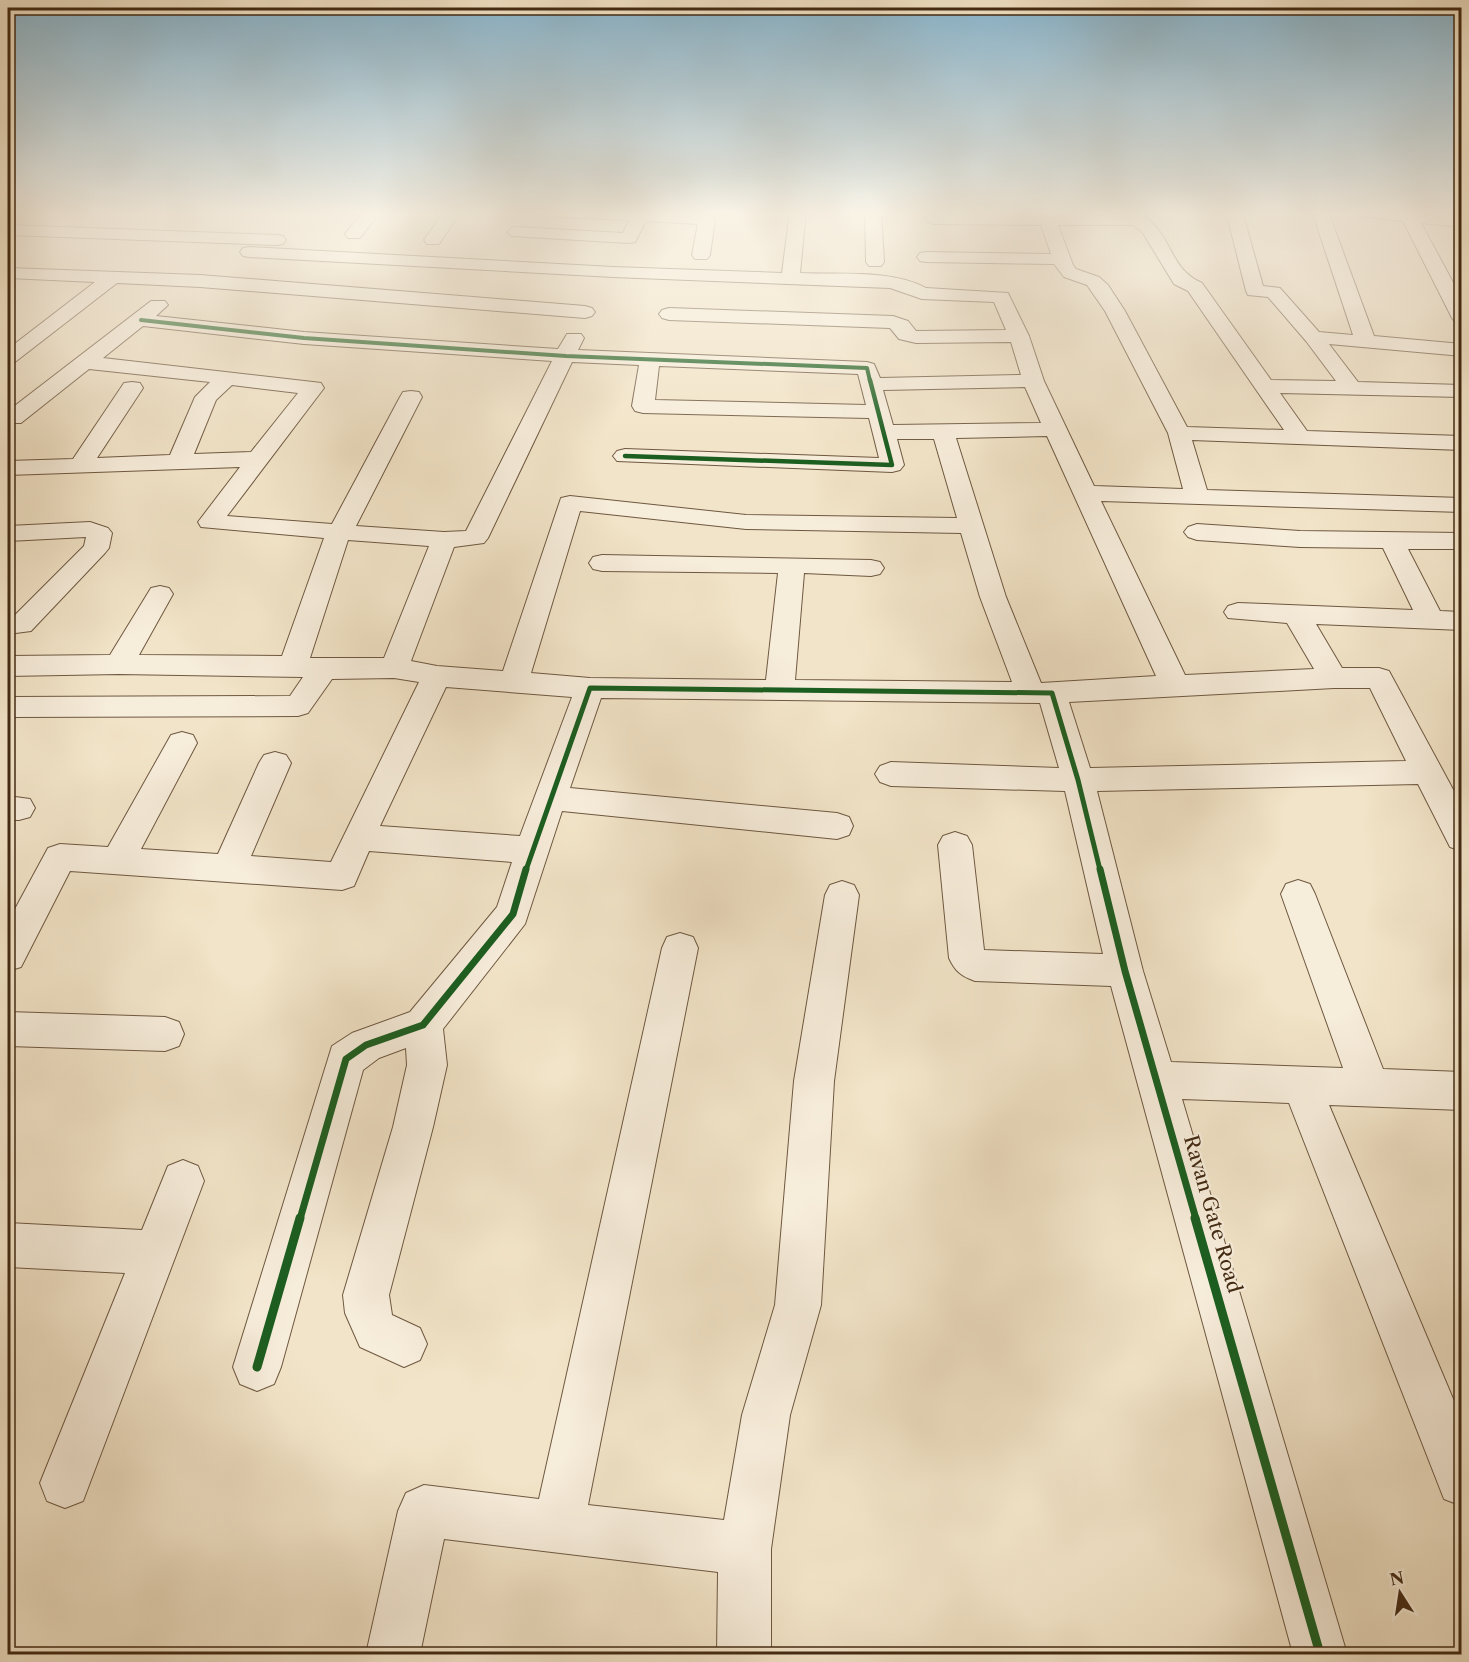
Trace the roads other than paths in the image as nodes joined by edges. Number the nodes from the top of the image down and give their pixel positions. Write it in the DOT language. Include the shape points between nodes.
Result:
graph roads {
  1 [pos="98,289"];
  2 [pos="177,289"];
  3 [pos="337,289"];
  4 [pos="912,289"];
  5 [pos="1099,289"];
  6 [pos="1196,289"];
  7 [pos="1254,289"];
  8 [pos="1347,289"];
  9 [pos="1446,289"];
  10 [pos="669,314"];
  11 [pos="1461,318"];
  12 [pos="141,320"];
  13 [pos="1019,336"];
  14 [pos="1313,337"];
  15 [pos="1366,342"];
  16 [pos="1461,350"];
  17 [pos="566,356"];
  18 [pos="8,358"];
  19 [pos="650,360"];
  20 [pos="86,362"];
  21 [pos="228,378"];
  22 [pos="1033,381"];
  23 [pos="871,384"];
  24 [pos="1264,386"];
  25 [pos="1352,387"];
  26 [pos="132,388"];
  27 [pos="1461,391"];
  28 [pos="411,397"];
  29 [pos="881,422"];
  30 [pos="9,424"];
  31 [pos="1056,429"];
  32 [pos="943,432"];
  33 [pos="1179,433"];
  34 [pos="1301,438"];
  35 [pos="1461,443"];
  36 [pos="625,456"];
  37 [pos="258,459"];
  38 [pos="179,462"];
  39 [pos="80,466"];
  40 [pos="8,468"];
  41 [pos="1085,493"];
  42 [pos="1197,495"];
  43 [pos="1278,499"];
  44 [pos="1461,505"];
  45 [pos="970,526"];
  46 [pos="340,531"];
  47 [pos="1197,532"];
  48 [pos="8,533"];
  49 [pos="1300,539"];
  50 [pos="444,540"];
  51 [pos="1392,541"];
  52 [pos="1461,541"];
  53 [pos="602,563"];
  54 [pos="792,565"];
  55 [pos="872,568"];
  56 [pos="160,594"];
  57 [pos="1238,612"];
  58 [pos="1296,614"];
  59 [pos="1452,623"];
  60 [pos="12,631"];
  61 [pos="119,664"];
  62 [pos="8,666"];
  63 [pos="292,666"];
  64 [pos="394,668"];
  65 [pos="324,669"];
  66 [pos="437,676"];
  67 [pos="1334,678"];
  68 [pos="514,682"];
  69 [pos="1175,685"];
  70 [pos="590,688"];
  71 [pos="779,690"];
  72 [pos="1041,693"];
  73 [pos="8,707"];
  74 [pos="182,743"];
  75 [pos="275,763"];
  76 [pos="1429,772"];
  77 [pos="891,774"];
  78 [pos="1078,780"];
  79 [pos="551,798"];
  80 [pos="837,826"];
  81 [pos="358,837"];
  82 [pos="1461,838"];
  83 [pos="955,845"];
  84 [pos="532,850"];
  85 [pos="117,862"];
  86 [pos="228,869"];
  87 [pos="1298,894"];
  88 [pos="842,895"];
  89 [pos="680,948"];
  90 [pos="8,956"];
  91 [pos="1125,971"];
  92 [pos="423,1025"];
  93 [pos="8,1029"];
  94 [pos="165,1034"];
  95 [pos="1156,1080"];
  96 [pos="1302,1087"];
  97 [pos="1370,1087"];
  98 [pos="1461,1090"];
  99 [pos="183,1181"];
  100 [pos="8,1245"];
  101 [pos="154,1253"];
  102 [pos="404,1344"];
  103 [pos="257,1367"];
  104 [pos="1461,1481"];
  105 [pos="65,1483"];
  106 [pos="558,1527"];
  107 [pos="745,1549"];
  108 [pos="393,1654"];
  109 [pos="744,1654"];
  110 [pos="1320,1654"];
  1 -- 18 [label="street"];
  2 -- 12 [label="street"];
  3 -- 17 [label="street" via="590,302"];
  4 -- 13 [label="street" via="922,293 1001,297"];
  5 -- 33 [label="street"];
  6 -- 24 [label="street"];
  7 -- 14 [label="street" via="1273,292"];
  8 -- 15 [label="street"];
  9 -- 11 [label="street"];
  10 -- 13 [label="street" via="893,322 901,325 906,335 916,338"];
  12 -- 17 [label="street" via="304,338"];
  12 -- 20 [label="street"];
  13 -- 22 [label="street"];
  14 -- 15 [label="street"];
  14 -- 25 [label="street"];
  15 -- 16 [label="street"];
  17 -- 19 [label="street"];
  17 -- 50 [label="street" via="475,538"];
  19 -- 23 [label="street" via="867,368"];
  19 -- 29 [label="street" via="643,406 789,411"];
  20 -- 21 [label="street"];
  20 -- 30 [label="street"];
  21 -- 37 [label="street" via="313,388"];
  21 -- 38 [label="street" via="206,398"];
  22 -- 23 [label="street"];
  22 -- 31 [label="street"];
  23 -- 29 [label="street"];
  24 -- 25 [label="street"];
  24 -- 34 [label="street"];
  25 -- 27 [label="street"];
  26 -- 39 [label="street"];
  28 -- 46 [label="street"];
  29 -- 32 [label="street"];
  29 -- 36 [label="street" via="892,465"];
  31 -- 32 [label="street"];
  31 -- 41 [label="street"];
  32 -- 45 [label="street, Ravan Gate Road"];
  33 -- 34 [label="street"];
  33 -- 42 [label="street"];
  34 -- 35 [label="street"];
  37 -- 38 [label="street"];
  37 -- 46 [label="street" via="210,522"];
  38 -- 39 [label="street"];
  39 -- 40 [label="street"];
  41 -- 42 [label="street"];
  41 -- 69 [label="street"];
  42 -- 43 [label="street"];
  43 -- 44 [label="street"];
  43 -- 49 [label="street"];
  45 -- 68 [label="street" via="746,522 570,502"];
  45 -- 72 [label="street, Ravan Gate Road" via="993,597"];
  46 -- 50 [label="street"];
  46 -- 63 [label="street"];
  47 -- 49 [label="street"];
  48 -- 60 [label="street" via="90,529 99,533 96,548"];
  49 -- 51 [label="street"];
  50 -- 64 [label="street"];
  51 -- 52 [label="street"];
  51 -- 59 [label="street"];
  53 -- 54 [label="street"];
  54 -- 55 [label="street"];
  54 -- 71 [label="street"];
  56 -- 61 [label="street"];
  57 -- 58 [label="street"];
  58 -- 59 [label="street"];
  58 -- 67 [label="street"];
  61 -- 62 [label="street"];
  61 -- 63 [label="street"];
  63 -- 65 [label="street"];
  64 -- 65 [label="street"];
  64 -- 66 [label="street"];
  65 -- 73 [label="street" via="298,706"];
  66 -- 68 [label="street"];
  66 -- 81 [label="street"];
  67 -- 69 [label="street"];
  67 -- 76 [label="street" via="1379,678"];
  68 -- 70 [label="street"];
  69 -- 72 [label="street"];
  70 -- 71 [label="street"];
  70 -- 79 [label="street"];
  71 -- 72 [label="street"];
  72 -- 78 [label="street, Ravan Gate Road"];
  74 -- 85 [label="street"];
  75 -- 86 [label="street"];
  76 -- 78 [label="street"];
  76 -- 82 [label="street"];
  77 -- 78 [label="street"];
  78 -- 91 [label="street, Ravan Gate Road"];
  79 -- 80 [label="street"];
  79 -- 84 [label="street"];
  81 -- 84 [label="street"];
  81 -- 86 [label="street" via="342,876"];
  83 -- 91 [label="street" via="967,958 975,964"];
  84 -- 92 [label="street" via="513,914"];
  85 -- 86 [label="street"];
  85 -- 90 [label="street" via="60,857"];
  87 -- 97 [label="street"];
  88 -- 107 [label="street" via="814,1081 798,1305 766,1415"];
  89 -- 106 [label="street"];
  91 -- 95 [label="street, Ravan Gate Road"];
  92 -- 102 [label="street" via="427,1065 366,1295 376,1331"];
  92 -- 103 [label="street" via="366,1045 346,1059"];
  93 -- 94 [label="street"];
  95 -- 96 [label="street"];
  95 -- 110 [label="street, Ravan Gate Road"];
  96 -- 97 [label="street"];
  96 -- 104 [label="street"];
  97 -- 98 [label="street"];
  99 -- 101 [label="street"];
  100 -- 101 [label="street"];
  101 -- 105 [label="street"];
  106 -- 107 [label="street"];
  106 -- 108 [label="street" via="424,1511"];
  107 -- 109 [label="street"];
}
